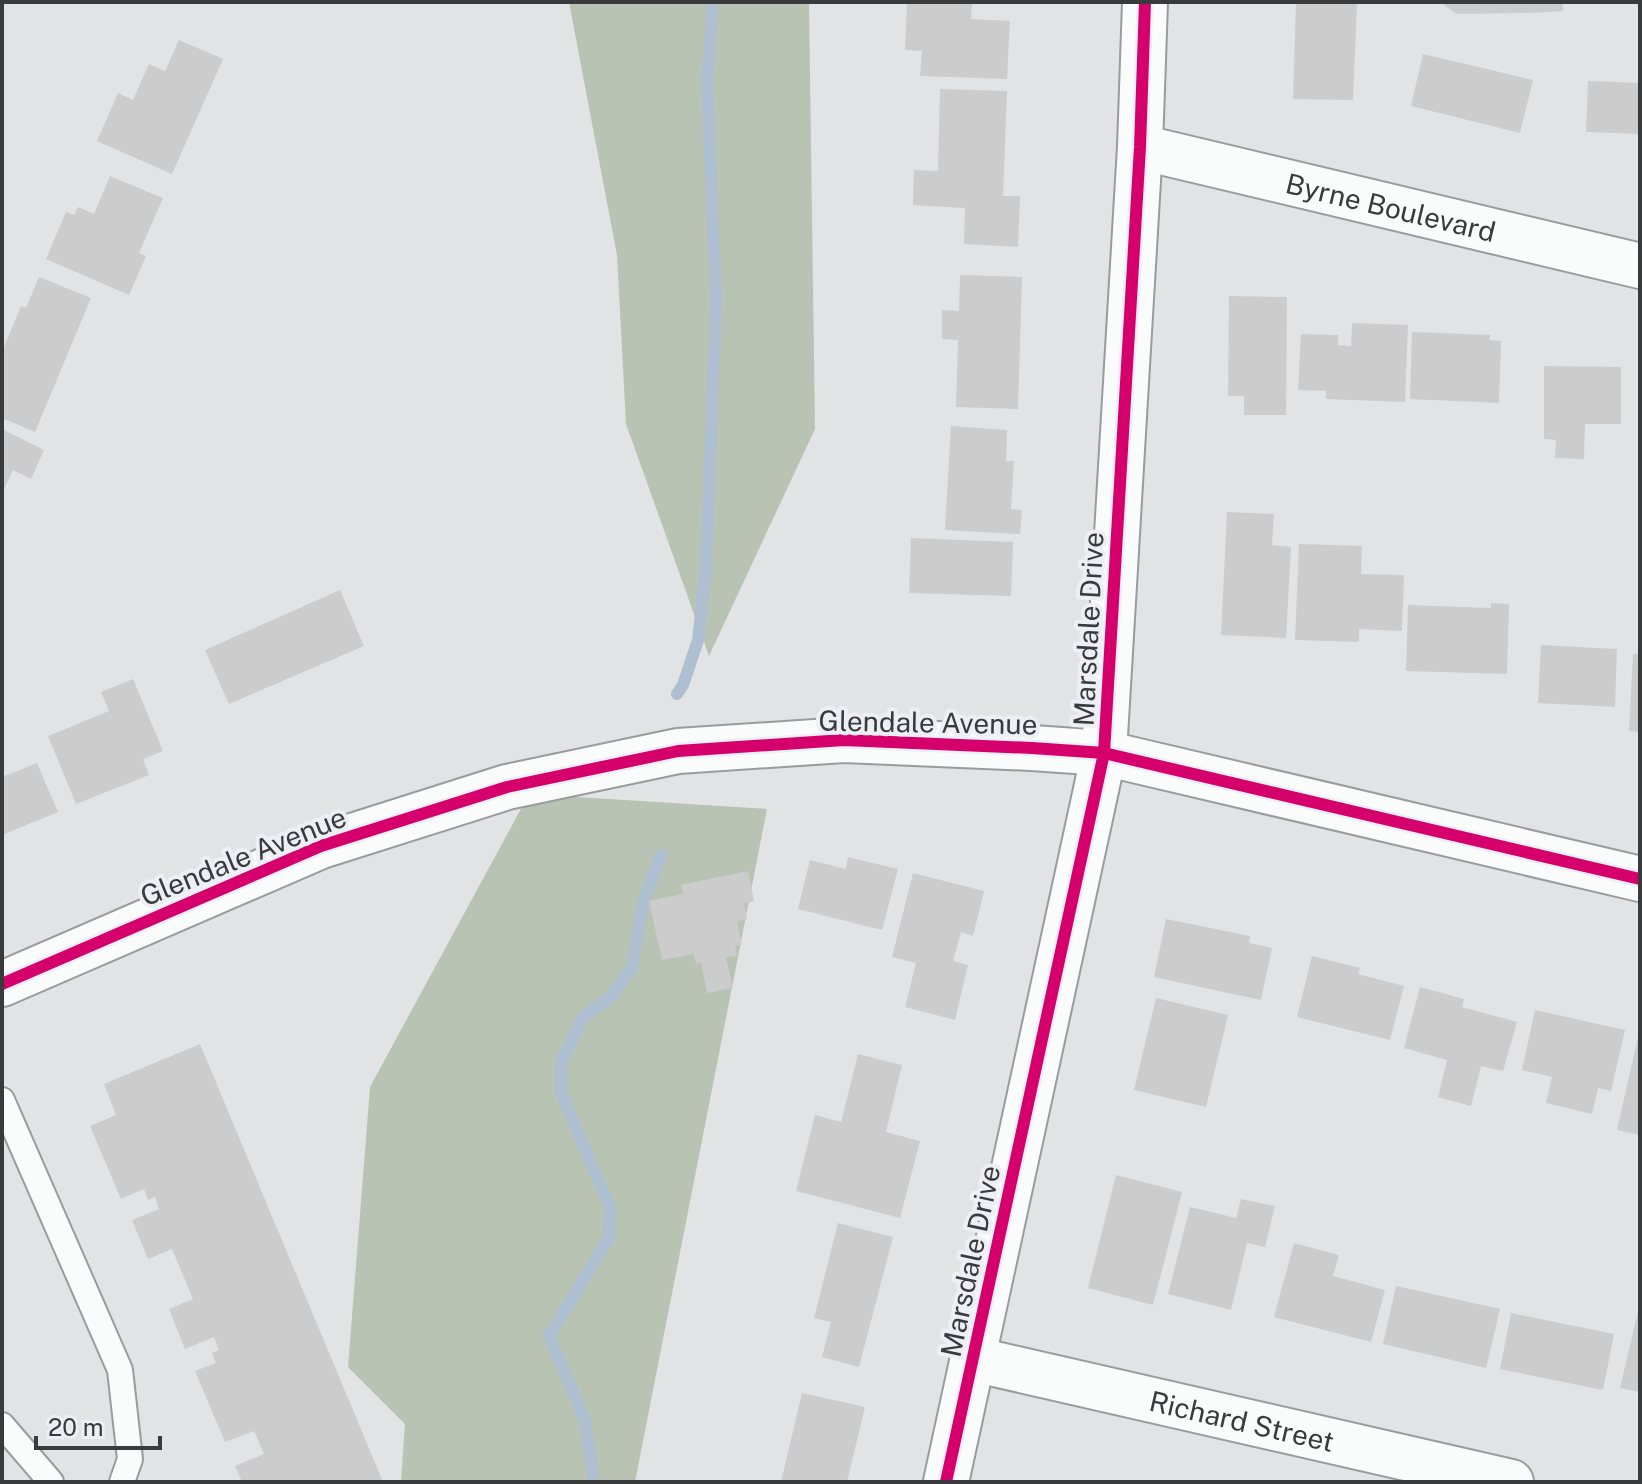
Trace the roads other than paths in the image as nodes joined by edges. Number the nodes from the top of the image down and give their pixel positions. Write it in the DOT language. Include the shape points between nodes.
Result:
graph roads {
  1 [pos="1145,2"];
  2 [pos="1140,147"];
  3 [pos="1640,266"];
  4 [pos="1104,753"];
  5 [pos="1640,879"];
  6 [pos="2,984"];
  7 [pos="2,1100"];
  8 [pos="10,1140"];
  9 [pos="973,1359"];
  10 [pos="2,1425"];
  11 [pos="51,1482"];
  12 [pos="122,1482"];
  13 [pos="946,1482"];
  14 [pos="1511,1482"];
  1 -- 2 [label="street, Marsdale Drive"];
  2 -- 3 [label="street, Byrne Boulevard"];
  2 -- 4 [label="street, Marsdale Drive"];
  4 -- 5 [label="street, Glendale Avenue"];
  4 -- 6 [label="street, Glendale Avenue" via="844,740 647,757 507,787 321,846"];
  4 -- 9 [label="street, Marsdale Drive"];
  7 -- 8 [label="lane"];
  8 -- 12 [label="lane" via="120,1370 130,1459"];
  9 -- 13 [label="street, Marsdale Drive"];
  9 -- 14 [label="street, Richard Street"];
  10 -- 11 [label="lane"];
}
